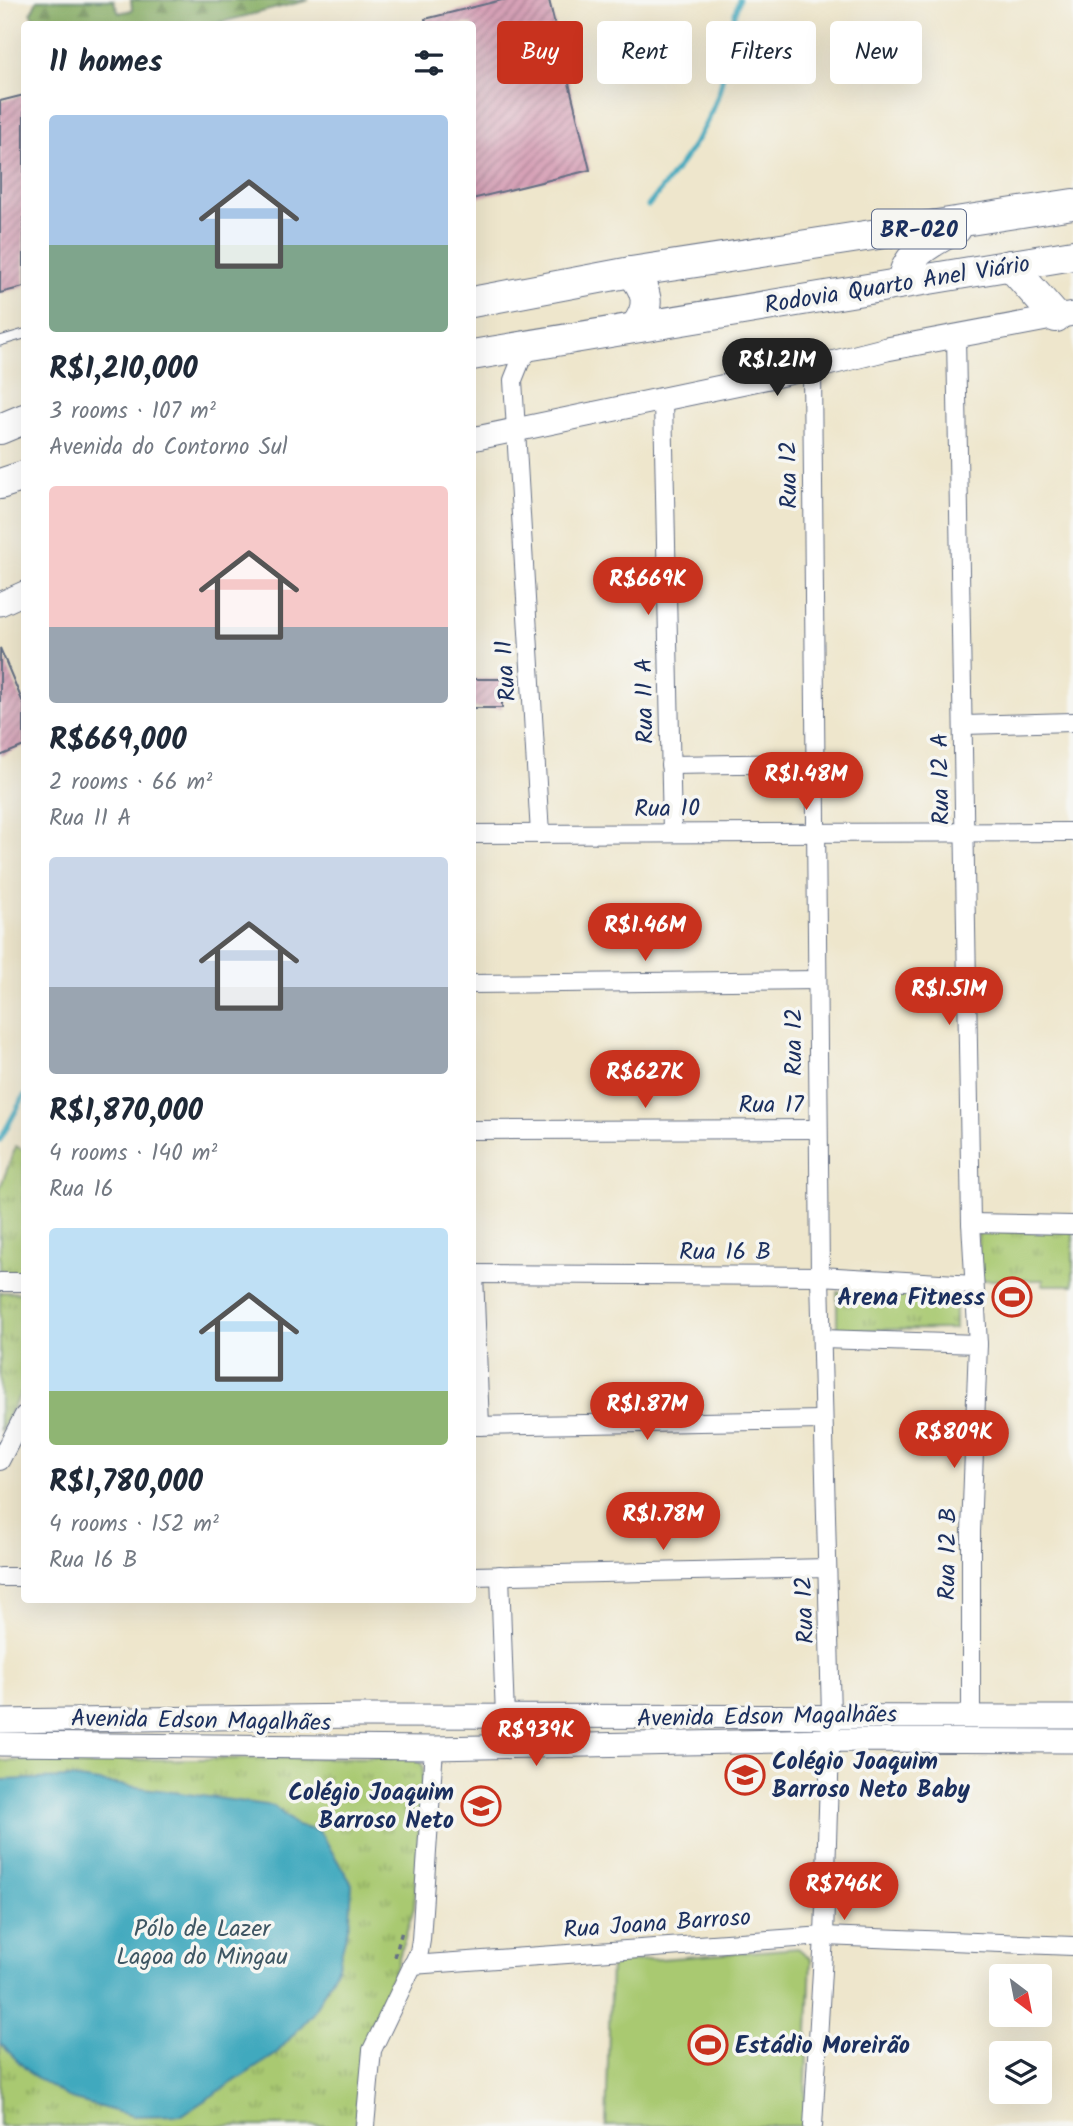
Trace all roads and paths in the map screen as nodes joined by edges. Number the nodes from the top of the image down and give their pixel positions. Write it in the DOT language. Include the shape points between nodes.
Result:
graph roads {
  1 [pos="1073,204"];
  2 [pos="972,221"];
  3 [pos="1073,255"];
  4 [pos="1010,265"];
  5 [pos="631,272"];
  6 [pos="902,283"];
  7 [pos="476,301"];
  8 [pos="1064,316"];
  9 [pos="636,326"];
  10 [pos="21,335"];
  11 [pos="957,335"];
  12 [pos="0,341"];
  13 [pos="535,344"];
  14 [pos="476,354"];
  15 [pos="812,368"];
  16 [pos="663,399"];
  17 [pos="21,420"];
  18 [pos="0,429"];
  19 [pos="514,430"];
  20 [pos="476,438"];
  21 [pos="21,477"];
  22 [pos="0,484"];
  23 [pos="21,594"];
  24 [pos="0,604"];
  25 [pos="1073,722"];
  26 [pos="964,725"];
  27 [pos="817,763"];
  28 [pos="670,765"];
  29 [pos="817,831"];
  30 [pos="965,831"];
  31 [pos="1073,832"];
  32 [pos="672,833"];
  33 [pos="476,834"];
  34 [pos="540,834"];
  35 [pos="817,980"];
  36 [pos="476,984"];
  37 [pos="818,1129"];
  38 [pos="476,1130"];
  39 [pos="971,1223"];
  40 [pos="1073,1225"];
  41 [pos="476,1274"];
  42 [pos="820,1276"];
  43 [pos="0,1282"];
  44 [pos="21,1282"];
  45 [pos="974,1285"];
  46 [pos="822,1339"];
  47 [pos="978,1345"];
  48 [pos="822,1420"];
  49 [pos="21,1424"];
  50 [pos="476,1426"];
  51 [pos="0,1461"];
  52 [pos="827,1568"];
  53 [pos="476,1576"];
  54 [pos="500,1576"];
  55 [pos="0,1577"];
  56 [pos="21,1577"];
  57 [pos="360,1716"];
  58 [pos="831,1716"];
  59 [pos="963,1717"];
  60 [pos="1073,1717"];
  61 [pos="505,1718"];
  62 [pos="0,1721"];
  63 [pos="831,1740"];
  64 [pos="1073,1741"];
  65 [pos="953,1742"];
  66 [pos="0,1744"];
  67 [pos="355,1748"];
  68 [pos="434,1748"];
  69 [pos="402,1931"];
  70 [pos="824,1936"];
  71 [pos="1073,1946"];
  72 [pos="412,1965"];
  73 [pos="390,1969"];
  74 [pos="365,2126"];
  75 [pos="813,2126"];
  1 -- 2 [label="highway, Rodovia Quarto Anel Viário / BR-020"];
  2 -- 5 [label="highway, Rodovia Quarto Anel Viário / BR-020"];
  2 -- 6 [label="highway" via="918,252"];
  3 -- 4 [label="highway, Rodovia Quarto Anel Viário / BR-020"];
  4 -- 6 [label="highway, Rodovia Quarto Anel Viário / BR-020"];
  4 -- 8 [label="highway"];
  5 -- 7 [label="highway, Rodovia Quarto Anel Viário / BR-020"];
  5 -- 9 [label="highway" via="646,297 645,313"];
  6 -- 9 [label="highway, Rodovia Quarto Anel Viário / BR-020"];
  8 -- 11 [label="street"];
  9 -- 13 [label="highway, Rodovia Quarto Anel Viário / BR-020"];
  10 -- 12 [label="lane"];
  11 -- 15 [label="street"];
  11 -- 26 [label="street, Rua 12 A"];
  13 -- 14 [label="highway, Rodovia Quarto Anel Viário / BR-020"];
  13 -- 19 [label="street, Rua 11" via="513,380"];
  15 -- 16 [label="street"];
  15 -- 27 [label="street, Rua 12"];
  16 -- 19 [label="street"];
  16 -- 28 [label="street, Rua 11 A"];
  17 -- 18 [label="highway"];
  19 -- 20 [label="street"];
  19 -- 34 [label="street, Rua 11"];
  21 -- 22 [label="highway"];
  23 -- 24 [label="street"];
  25 -- 26 [label="street"];
  26 -- 30 [label="street, Rua 12 A"];
  27 -- 28 [label="street"];
  27 -- 29 [label="street, Rua 12"];
  28 -- 32 [label="street, Rua 11 A"];
  29 -- 30 [label="street, Rua 10"];
  29 -- 32 [label="street, Rua 10"];
  29 -- 35 [label="street, Rua 12"];
  30 -- 31 [label="street, Rua 10"];
  30 -- 39 [label="street, Rua 12 A"];
  32 -- 34 [label="street, Rua 10"];
  33 -- 34 [label="street, Rua 10"];
  35 -- 36 [label="street"];
  35 -- 37 [label="street, Rua 12"];
  37 -- 38 [label="street, Rua 17"];
  37 -- 42 [label="street, Rua 12"];
  39 -- 40 [label="street"];
  39 -- 45 [label="street, Rua 12 B"];
  41 -- 42 [label="street, Rua 16 B"];
  42 -- 45 [label="street, Rua 16 B"];
  42 -- 46 [label="street, Rua 12"];
  43 -- 44 [label="street"];
  45 -- 47 [label="street, Rua 12 B"];
  46 -- 47 [label="street"];
  46 -- 48 [label="street, Rua 12"];
  47 -- 59 [label="street, Rua 12 B"];
  48 -- 50 [label="street"];
  48 -- 52 [label="street, Rua 12"];
  49 -- 51 [label="street"];
  52 -- 54 [label="street"];
  52 -- 58 [label="street, Rua 12"];
  53 -- 54 [label="street"];
  54 -- 61 [label="street"];
  55 -- 56 [label="street"];
  57 -- 61 [label="street, Avenida Edson Magalhães"];
  57 -- 62 [label="street, Avenida Edson Magalhães"];
  57 -- 67 [label="street"];
  58 -- 59 [label="street, Avenida Edson Magalhães"];
  58 -- 61 [label="street, Avenida Edson Magalhães"];
  58 -- 63 [label="street, Rua 12"];
  59 -- 60 [label="street, Avenida Edson Magalhães"];
  59 -- 65 [label="street"];
  63 -- 65 [label="street, Avenida Edson Magalhães"];
  63 -- 68 [label="street, Avenida Edson Magalhães"];
  63 -- 70 [label="street, Rua 12"];
  64 -- 65 [label="street, Avenida Edson Magalhães"];
  66 -- 67 [label="street, Avenida Edson Magalhães"];
  67 -- 68 [label="street, Avenida Edson Magalhães"];
  68 -- 72 [label="street" via="421,1940"];
  69 -- 73 [label="path"];
  70 -- 71 [label="street, Rua Joana Barroso"];
  70 -- 72 [label="street, Rua Joana Barroso"];
  70 -- 75 [label="street, Rua 12"];
  72 -- 74 [label="street" via="372,2050"];
}
